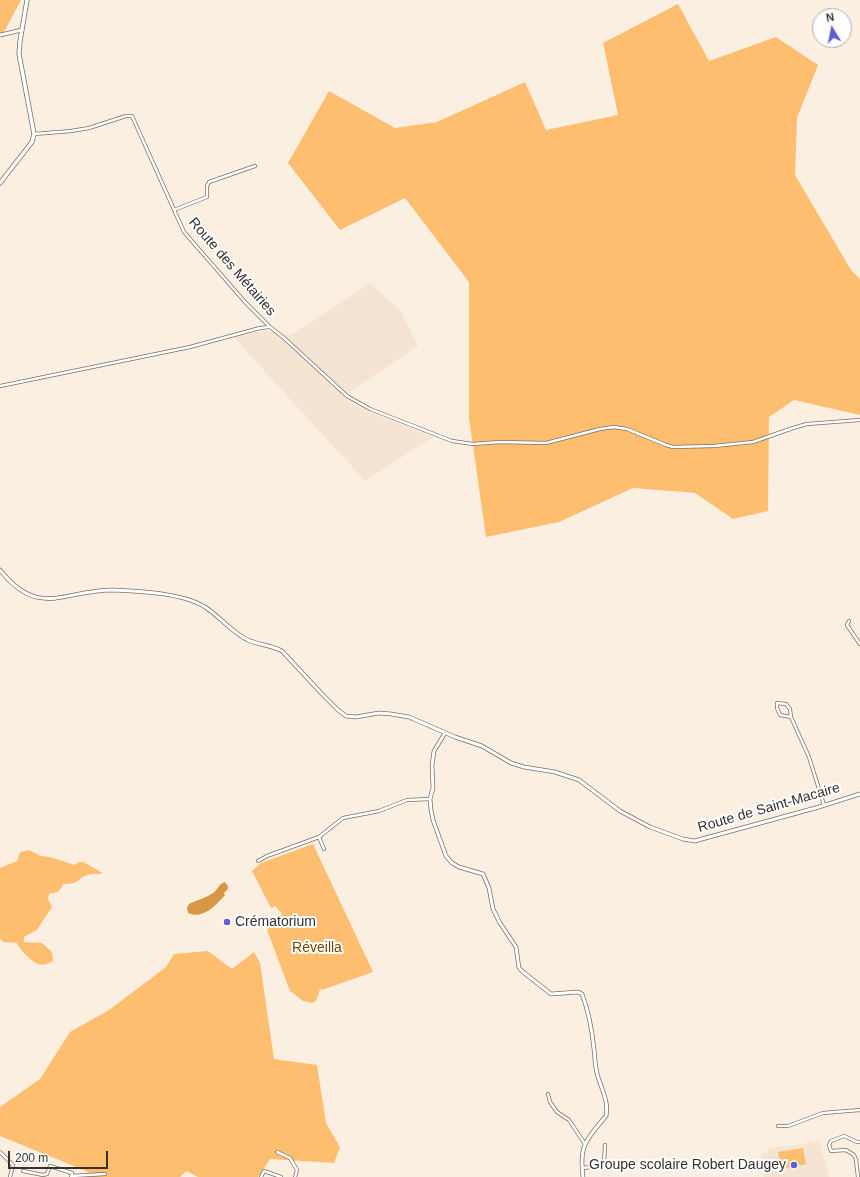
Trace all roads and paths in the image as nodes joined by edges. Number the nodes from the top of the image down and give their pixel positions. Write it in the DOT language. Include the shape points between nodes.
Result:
graph roads {
  1 [pos="27,0"];
  2 [pos="22,30"];
  3 [pos="0,35"];
  4 [pos="34,134"];
  5 [pos="255,166"];
  6 [pos="0,183"];
  7 [pos="174,210"];
  8 [pos="270,327"];
  9 [pos="0,386"];
  10 [pos="860,420"];
  11 [pos="0,570"];
  12 [pos="849,621"];
  13 [pos="860,644"];
  14 [pos="790,717"];
  15 [pos="445,733"];
  16 [pos="860,794"];
  17 [pos="430,799"];
  18 [pos="824,805"];
  19 [pos="319,837"];
  20 [pos="324,849"];
  21 [pos="258,861"];
  22 [pos="548,1094"];
  23 [pos="860,1110"];
  24 [pos="778,1126"];
  25 [pos="585,1142"];
  26 [pos="860,1142"];
  27 [pos="605,1145"];
  28 [pos="0,1152"];
  29 [pos="277,1152"];
  30 [pos="582,1168"];
  31 [pos="23,1171"];
  32 [pos="105,1174"];
  33 [pos="72,1175"];
  34 [pos="10,1177"];
  35 [pos="261,1177"];
  36 [pos="281,1177"];
  37 [pos="295,1177"];
  38 [pos="583,1177"];
  39 [pos="858,1177"];
  1 -- 2 [label="main road"];
  2 -- 3 [label="street"];
  2 -- 4 [label="main road" via="20,60"];
  4 -- 6 [label="main road" via="32,142"];
  4 -- 7 [label="street, Route des Métairies" via="89,128 132,116"];
  5 -- 7 [label="street" via="209,182 206,186 207,197"];
  7 -- 8 [label="street, Route des Métairies" via="184,232"];
  8 -- 9 [label="street" via="190,347"];
  8 -- 10 [label="street, Route des Métairies" via="284,336 347,396 358,403 459,443 546,443 614,427 627,429 673,447 714,446 753,442 807,424"];
  11 -- 15 [label="street, Route de Saint-Macaire" via="22,592 40,598 53,599 114,590 166,594 195,602 247,640 282,651 346,716 356,718 380,713 409,717"];
  12 -- 13 [label="street" via="847,625"];
  14 -- 14 [label="street" via="790,709 786,704 777,703 780,715"];
  14 -- 18 [label="street" via="809,757"];
  15 -- 17 [label="street" via="434,751 433,788"];
  15 -- 18 [label="street, Route de Saint-Macaire" via="482,746 512,763 579,780 620,811 650,827 682,839 695,841"];
  16 -- 18 [label="street, Route de Saint-Macaire"];
  17 -- 19 [label="street" via="407,800 379,811 343,818"];
  17 -- 25 [label="street" via="433,820 446,856 459,867 483,874 493,909 516,947 519,968 551,994 582,994 591,1024 597,1076 607,1104 606,1116"];
  19 -- 20 [label="street"];
  19 -- 21 [label="street"];
  22 -- 25 [label="street" via="557,1112 569,1120"];
  23 -- 24 [label="street" via="824,1113 788,1126"];
  25 -- 30 [label="street" via="581,1156"];
  26 -- 39 [label="street" via="844,1136 831,1141 829,1145 832,1151 846,1150 854,1155"];
  27 -- 30 [label="street" via="604,1164"];
  28 -- 34 [label="street" via="13,1166"];
  29 -- 37 [label="street" via="290,1158 297,1170"];
  30 -- 38 [label="street"];
  31 -- 33 [label="street" via="43,1175 47,1174 50,1166"];
  32 -- 33 [label="street"];
  35 -- 36 [label="street" via="264,1171"];
}
